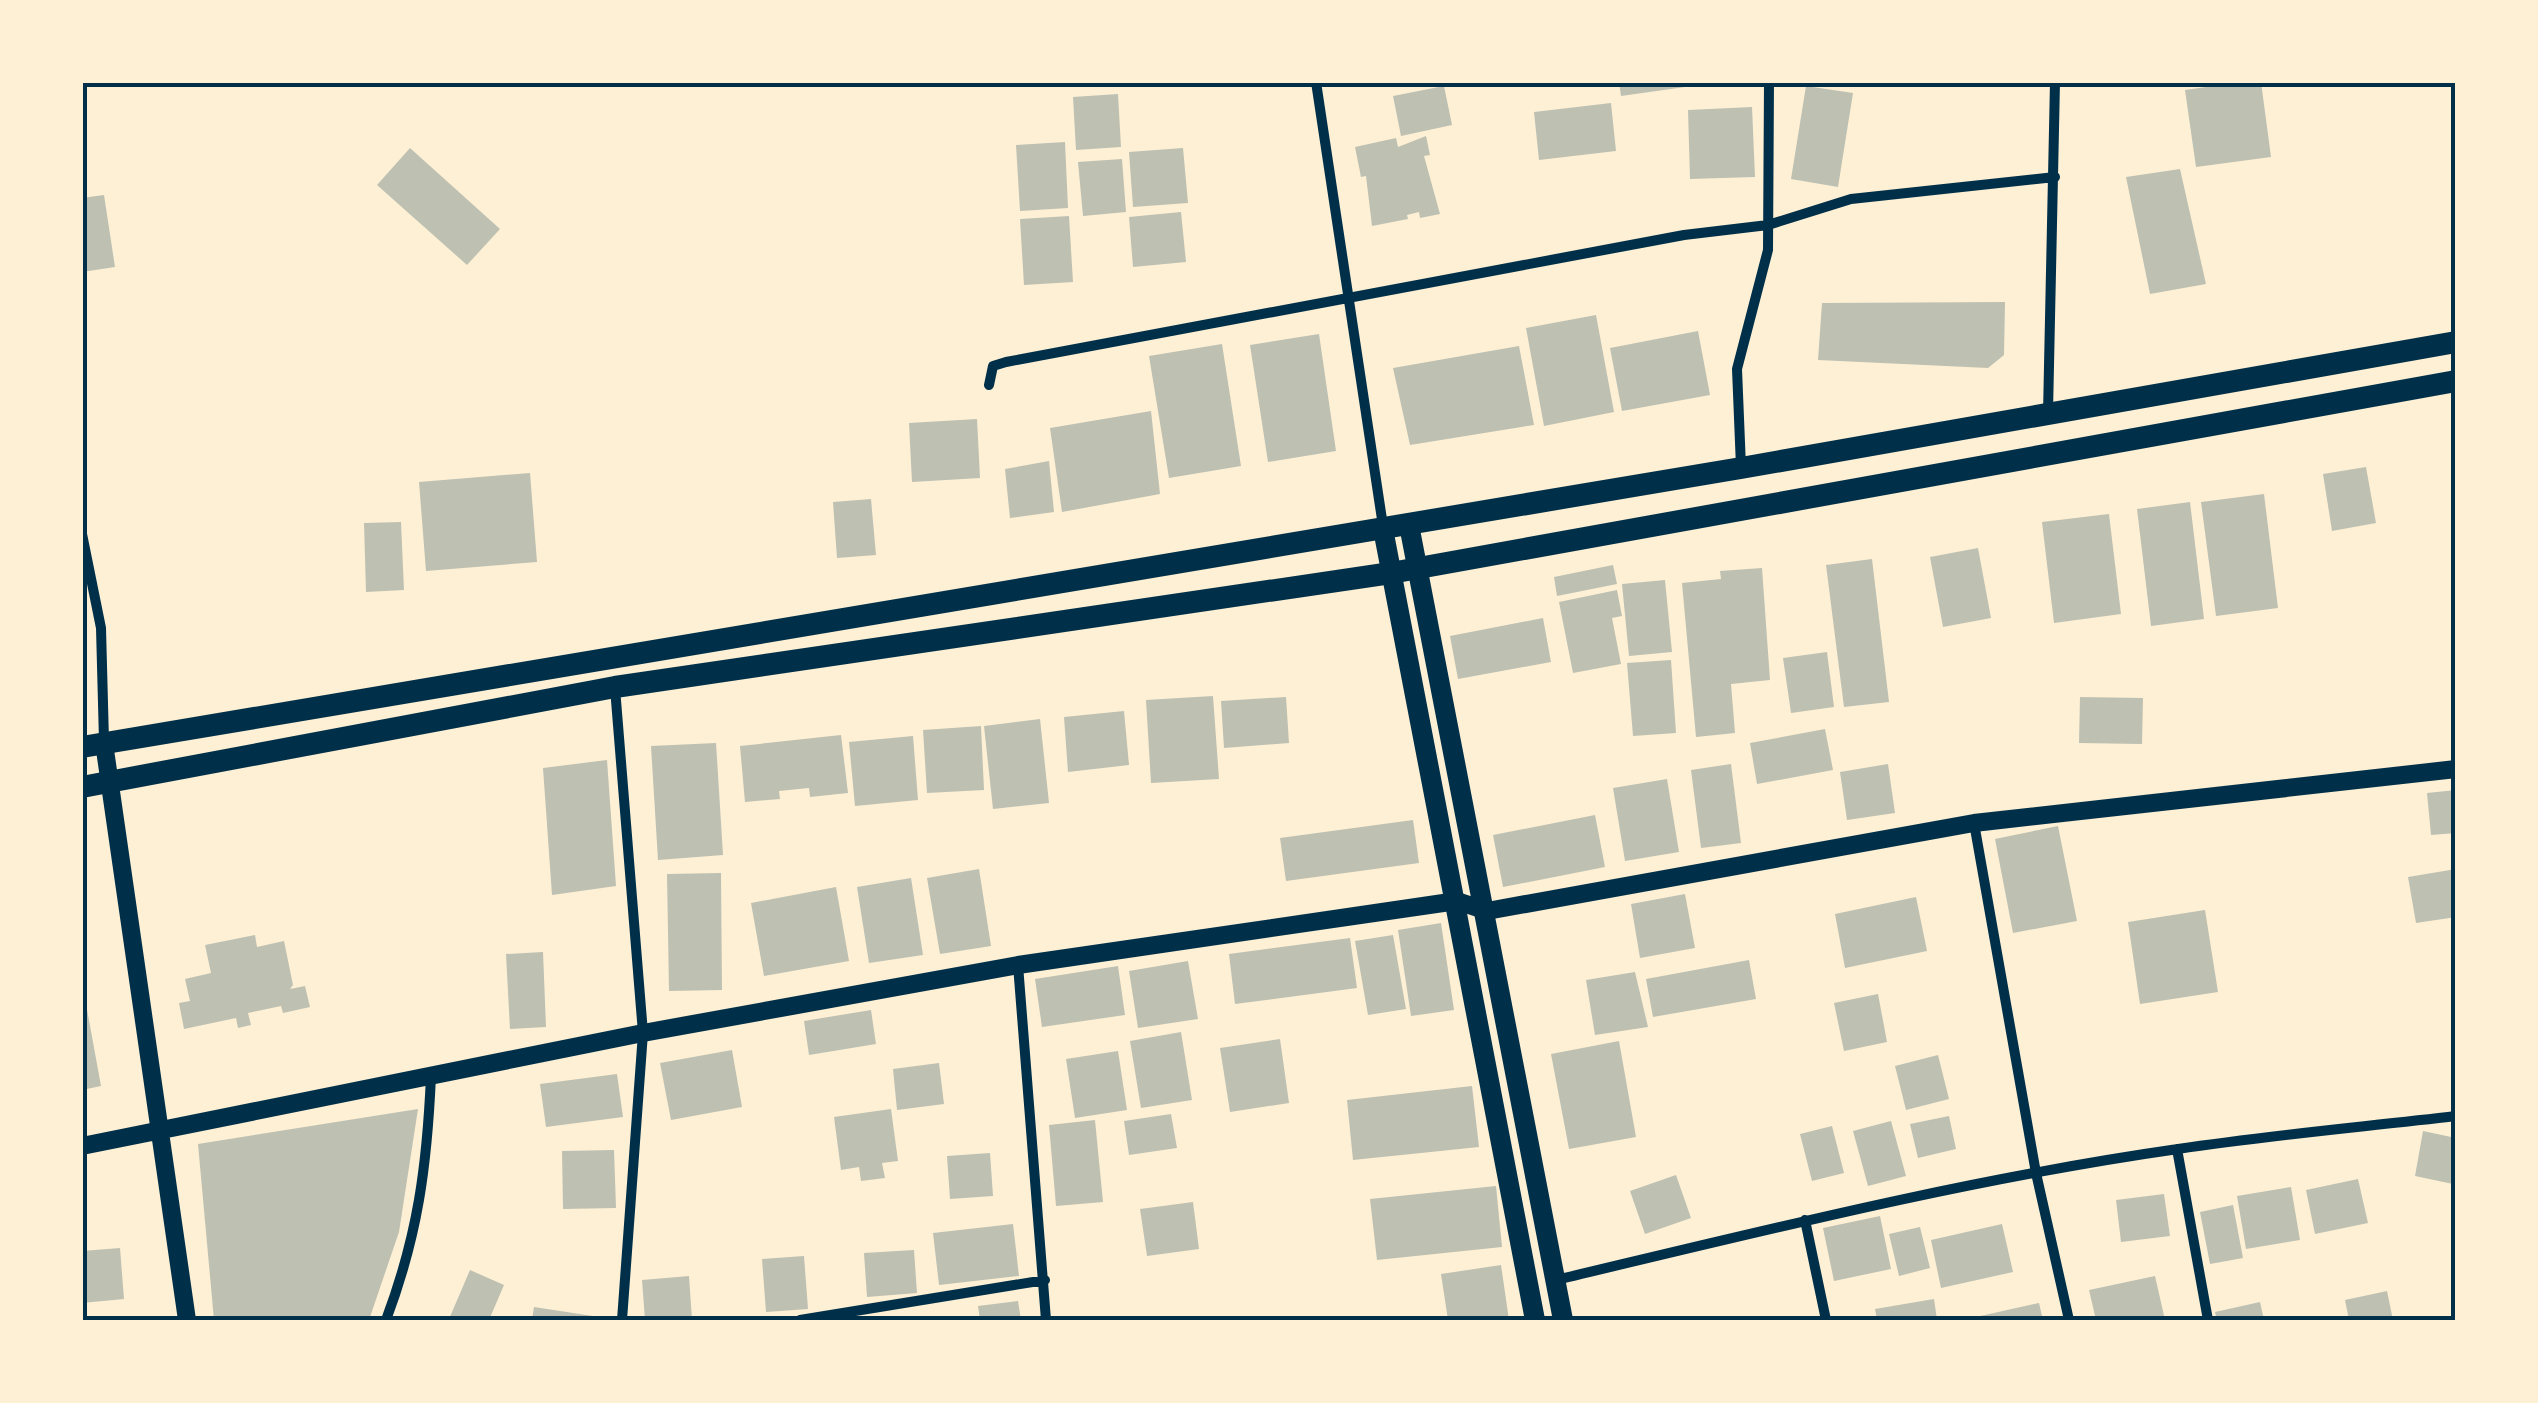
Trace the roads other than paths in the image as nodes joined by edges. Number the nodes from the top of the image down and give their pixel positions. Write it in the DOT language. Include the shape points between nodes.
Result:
graph roads {
  1 [pos="1316,82"];
  2 [pos="1769,82"];
  3 [pos="2056,82"];
  4 [pos="2054,177"];
  5 [pos="1768,225"];
  6 [pos="1350,296"];
  7 [pos="2456,342"];
  8 [pos="2456,382"];
  9 [pos="989,385"];
  10 [pos="2048,414"];
  11 [pos="1741,468"];
  12 [pos="1409,525"];
  13 [pos="1384,529"];
  14 [pos="82,534"];
  15 [pos="1420,567"];
  16 [pos="1391,572"];
  17 [pos="614,688"];
  18 [pos="93,745"];
  19 [pos="2456,769"];
  20 [pos="111,782"];
  21 [pos="82,787"];
  22 [pos="1974,823"];
  23 [pos="1457,901"];
  24 [pos="1487,911"];
  25 [pos="1018,964"];
  26 [pos="643,1033"];
  27 [pos="432,1076"];
  28 [pos="2456,1116"];
  29 [pos="163,1130"];
  30 [pos="82,1146"];
  31 [pos="2177,1149"];
  32 [pos="2036,1173"];
  33 [pos="1805,1220"];
  34 [pos="1045,1280"];
  35 [pos="1556,1280"];
  36 [pos="187,1320"];
  37 [pos="386,1320"];
  38 [pos="622,1320"];
  39 [pos="800,1320"];
  40 [pos="1046,1320"];
  41 [pos="1534,1320"];
  42 [pos="1563,1320"];
  43 [pos="1826,1320"];
  44 [pos="2069,1320"];
  45 [pos="2208,1320"];
  1 -- 6 [label="street"];
  2 -- 5 [label="street"];
  3 -- 4 [label="street"];
  4 -- 5 [label="street" via="1851,199"];
  4 -- 10 [label="street"];
  5 -- 6 [label="street" via="1684,234"];
  5 -- 11 [label="street" via="1768,250 1736,369"];
  6 -- 9 [label="street" via="1006,362 993,366"];
  6 -- 13 [label="street"];
  7 -- 10 [label="highway"];
  8 -- 15 [label="highway"];
  10 -- 11 [label="highway"];
  11 -- 12 [label="highway"];
  12 -- 13 [label="highway"];
  12 -- 15 [label="main road"];
  13 -- 16 [label="main road"];
  13 -- 18 [label="highway"];
  14 -- 18 [label="street" via="100,628"];
  15 -- 16 [label="highway"];
  15 -- 24 [label="main road"];
  16 -- 17 [label="highway"];
  16 -- 23 [label="main road"];
  17 -- 20 [label="highway"];
  17 -- 26 [label="street"];
  18 -- 20 [label="street"];
  19 -- 22 [label="street"];
  20 -- 21 [label="highway"];
  20 -- 29 [label="street"];
  22 -- 24 [label="street"];
  22 -- 32 [label="street"];
  23 -- 24 [label="street"];
  23 -- 25 [label="street"];
  23 -- 41 [label="main road"];
  24 -- 35 [label="main road"];
  25 -- 26 [label="street"];
  25 -- 34 [label="street"];
  26 -- 27 [label="street"];
  26 -- 38 [label="street"];
  27 -- 29 [label="street"];
  27 -- 37 [label="street" via="411,1256"];
  28 -- 31 [label="street"];
  29 -- 30 [label="street"];
  29 -- 36 [label="street"];
  31 -- 32 [label="street"];
  31 -- 45 [label="street"];
  32 -- 33 [label="street"];
  32 -- 44 [label="street"];
  33 -- 35 [label="street"];
  33 -- 43 [label="street"];
  34 -- 39 [label="street"];
  34 -- 40 [label="street"];
  35 -- 42 [label="main road"];
}
